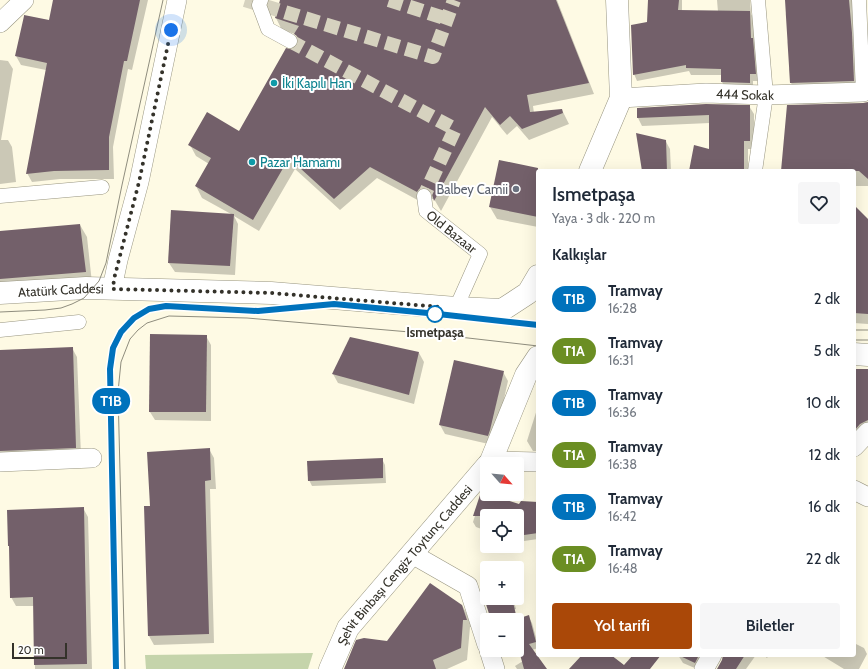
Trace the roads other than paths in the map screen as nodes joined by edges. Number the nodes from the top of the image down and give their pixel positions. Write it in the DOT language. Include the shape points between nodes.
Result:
graph roads {
  1 [pos="24,0"];
  2 [pos="177,0"];
  3 [pos="261,0"];
  4 [pos="618,0"];
  5 [pos="758,0"];
  6 [pos="859,0"];
  7 [pos="0,23"];
  8 [pos="290,41"];
  9 [pos="865,90"];
  10 [pos="766,95"];
  11 [pos="621,98"];
  12 [pos="591,169"];
  13 [pos="755,169"];
  14 [pos="102,187"];
  15 [pos="0,196"];
  16 [pos="424,196"];
  17 [pos="536,279"];
  18 [pos="113,289"];
  19 [pos="0,293"];
  20 [pos="456,308"];
  21 [pos="79,322"];
  22 [pos="0,330"];
  23 [pos="856,354"];
  24 [pos="868,355"];
  25 [pos="536,363"];
  26 [pos="532,374"];
  27 [pos="868,432"];
  28 [pos="856,445"];
  29 [pos="492,457"];
  30 [pos="92,458"];
  31 [pos="0,462"];
  32 [pos="536,462"];
  33 [pos="524,463"];
  34 [pos="480,475"];
  35 [pos="856,491"];
  36 [pos="868,497"];
  37 [pos="412,554"];
  38 [pos="480,623"];
  39 [pos="491,657"];
  40 [pos="711,657"];
  41 [pos="330,669"];
  42 [pos="495,669"];
  43 [pos="704,669"];
  1 -- 7 [label="street"];
  2 -- 18 [label="street" via="139,182"];
  3 -- 8 [label="street" via="259,5 268,29"];
  4 -- 11 [label="street"];
  5 -- 10 [label="street"];
  6 -- 9 [label="street"];
  9 -- 10 [label="street, 444 Sokak"];
  10 -- 11 [label="street, 444 Sokak" via="706,93"];
  10 -- 13 [label="street"];
  11 -- 12 [label="street"];
  14 -- 15 [label="street"];
  16 -- 20 [label="street, Old Bazaar" via="426,211 480,254"];
  17 -- 20 [label="street, Atatürk Caddesi" via="528,293 502,310"];
  18 -- 19 [label="street, Atatürk Caddesi"];
  18 -- 20 [label="street, Atatürk Caddesi" via="271,293"];
  21 -- 22 [label="street"];
  23 -- 24 [label="street"];
  25 -- 26 [label="street, Şehit Binbaşı Cengiz Toytunç Caddesi"];
  26 -- 29 [label="street, Şehit Binbaşı Cengiz Toytunç Caddesi"];
  27 -- 28 [label="street"];
  30 -- 31 [label="street"];
  32 -- 33 [label="street"];
  34 -- 37 [label="street, Şehit Binbaşı Cengiz Toytunç Caddesi"];
  35 -- 36 [label="street"];
  37 -- 38 [label="street" via="468,586"];
  37 -- 41 [label="street, Şehit Binbaşı Cengiz Toytunç Caddesi" via="348,628"];
  39 -- 42 [label="street"];
  40 -- 43 [label="street"];
}
